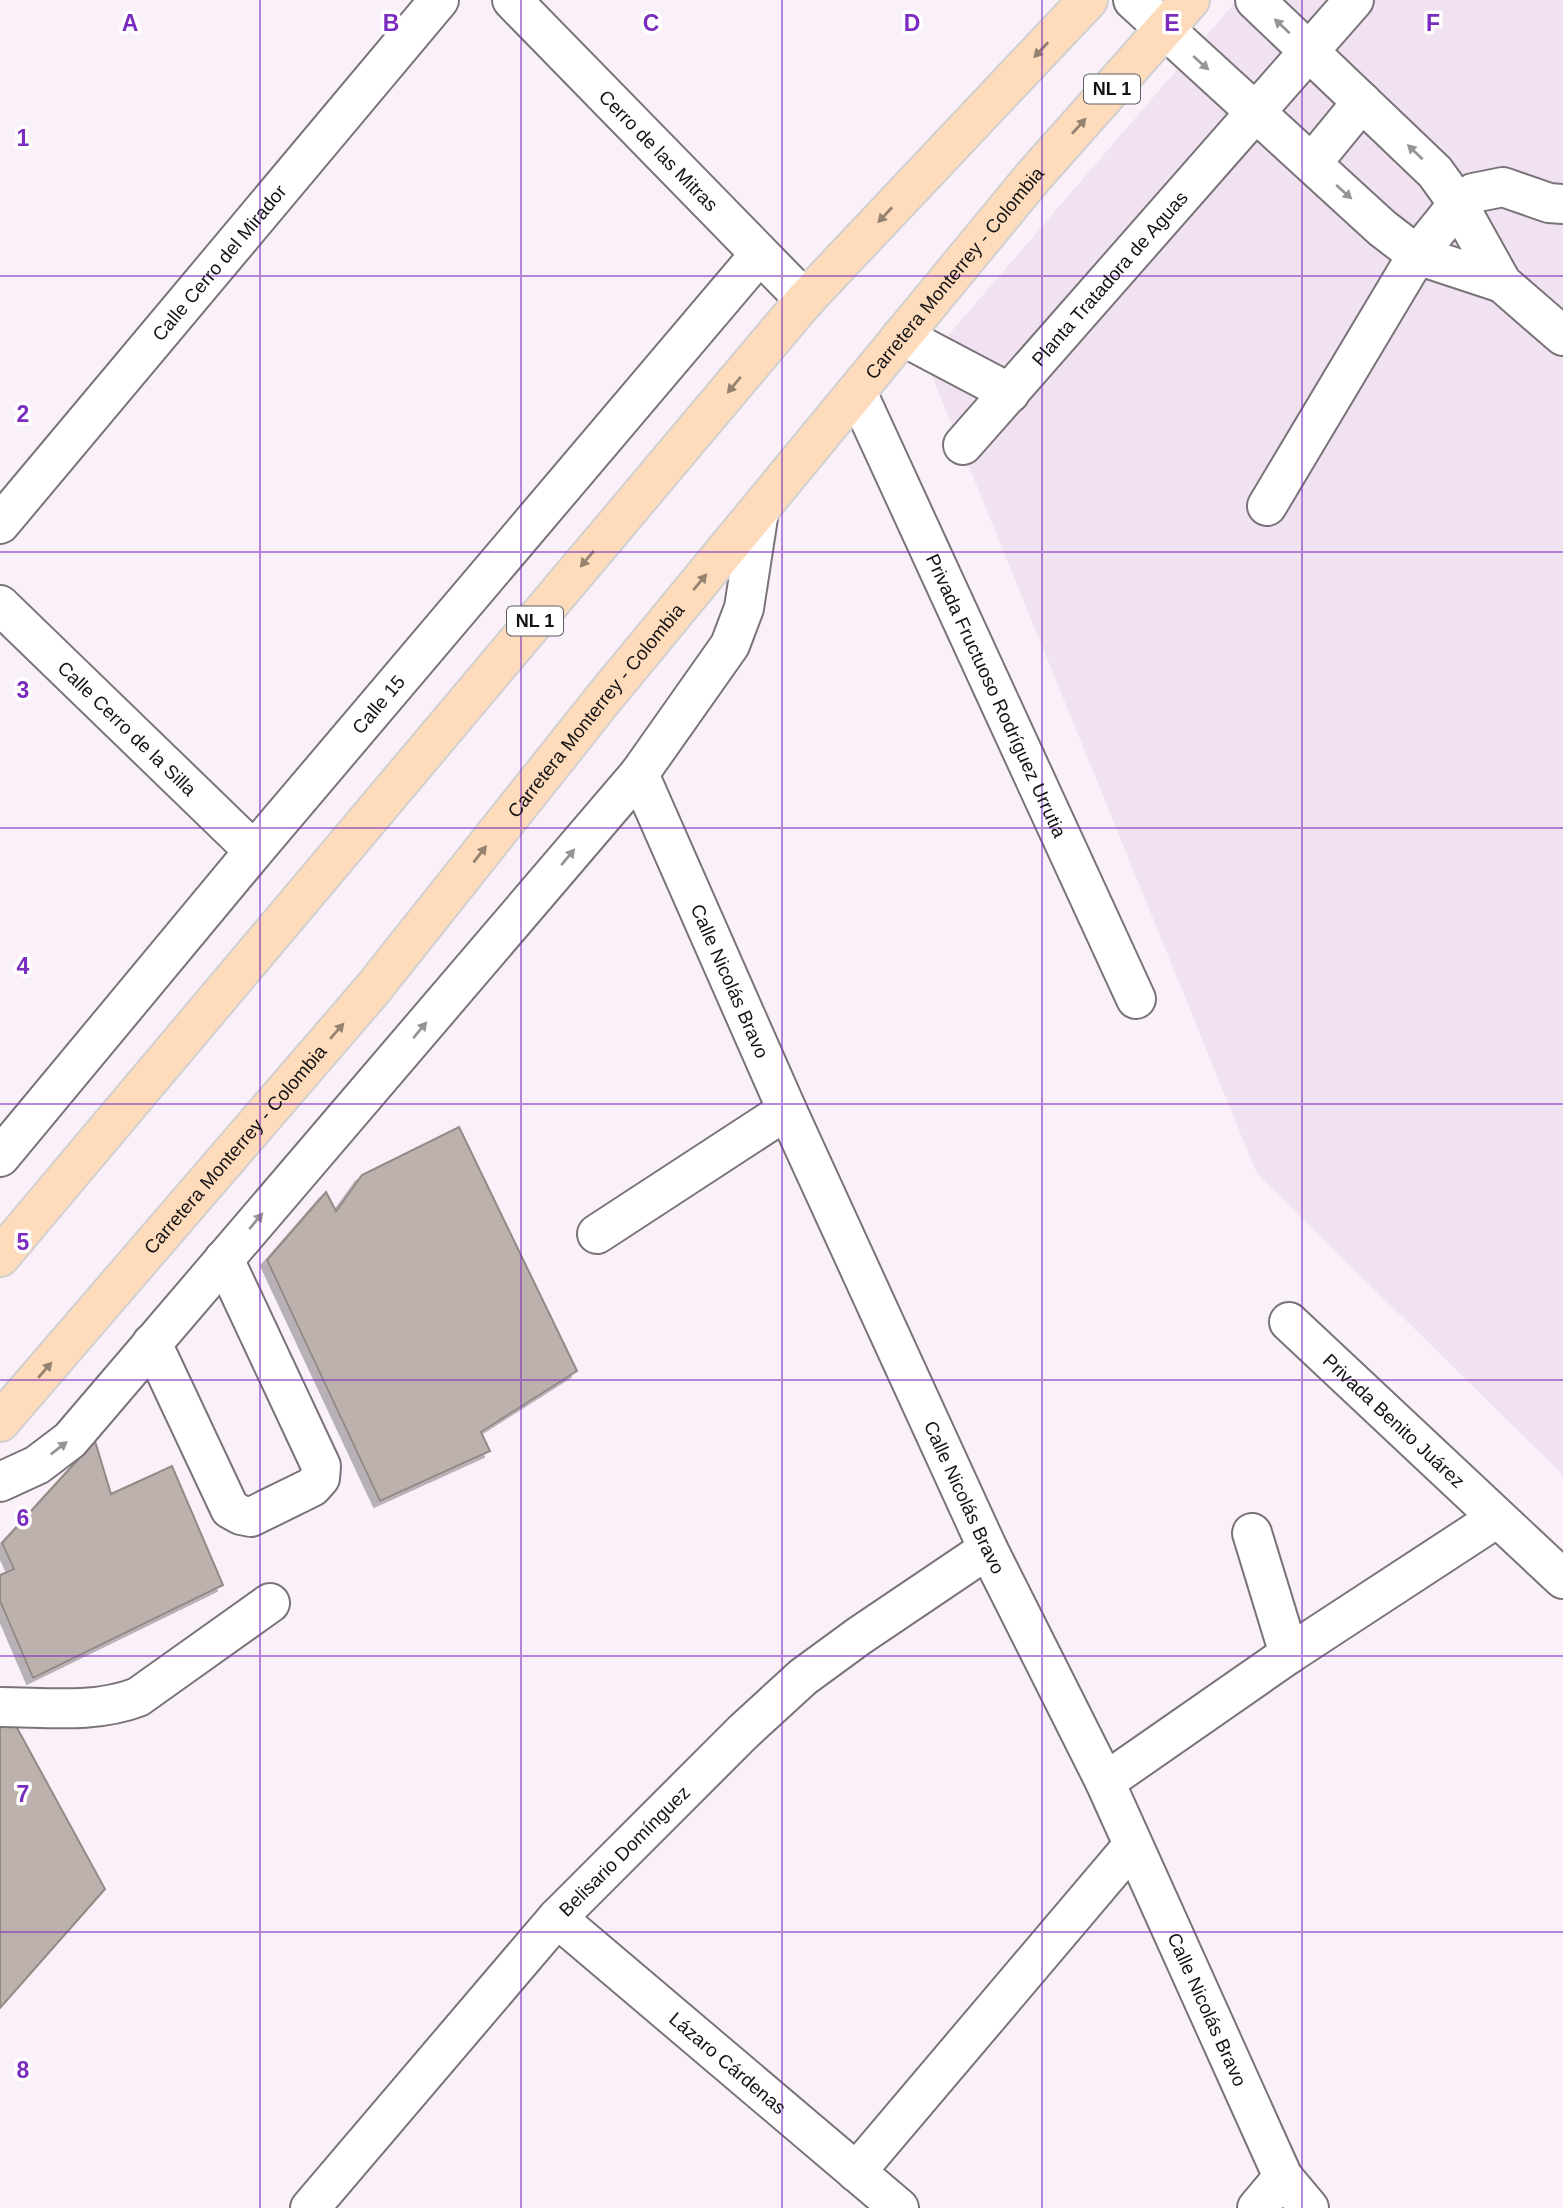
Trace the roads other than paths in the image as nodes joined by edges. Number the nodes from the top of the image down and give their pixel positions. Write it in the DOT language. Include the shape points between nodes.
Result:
graph roads {
  1 [pos="439,0"];
  2 [pos="512,0"];
  3 [pos="1088,0"];
  4 [pos="1133,0"];
  5 [pos="1190,0"];
  6 [pos="1255,0"];
  7 [pos="1354,0"];
  8 [pos="1164,29"];
  9 [pos="1310,51"];
  10 [pos="1362,102"];
  11 [pos="1256,113"];
  12 [pos="1312,163"];
  13 [pos="1458,204"];
  14 [pos="1563,204"];
  15 [pos="759,255"];
  16 [pos="1417,255"];
  17 [pos="1502,282"];
  18 [pos="805,300"];
  19 [pos="902,336"];
  20 [pos="1563,336"];
  21 [pos="857,392"];
  22 [pos="1010,393"];
  23 [pos="963,445"];
  24 [pos="1267,506"];
  25 [pos="759,511"];
  26 [pos="0,524"];
  27 [pos="0,605"];
  28 [pos="639,774"];
  29 [pos="254,851"];
  30 [pos="1136,999"];
  31 [pos="787,1110"];
  32 [pos="0,1157"];
  33 [pos="597,1234"];
  34 [pos="0,1257"];
  35 [pos="224,1259"];
  36 [pos="1289,1322"];
  37 [pos="152,1343"];
  38 [pos="0,1422"];
  39 [pos="0,1482"];
  40 [pos="1497,1518"];
  41 [pos="1252,1533"];
  42 [pos="988,1549"];
  43 [pos="1563,1579"];
  44 [pos="270,1603"];
  45 [pos="1289,1654"];
  46 [pos="0,1707"];
  47 [pos="1105,1782"];
  48 [pos="1133,1845"];
  49 [pos="557,1918"];
  50 [pos="856,2172"];
  51 [pos="1283,2177"];
  52 [pos="310,2208"];
  53 [pos="899,2208"];
  54 [pos="1257,2208"];
  55 [pos="1309,2208"];
  1 -- 26 [label="street, Calle Cerro del Mirador"];
  2 -- 15 [label="street, Cerro de las Mitras"];
  3 -- 18 [label="main road, NL 1, one-way"];
  4 -- 8 [label="street"];
  5 -- 8 [label="main road, Carretera Monterrey - Colombia / NL 1"];
  9 -- 6 [label="street, one-way"];
  7 -- 9 [label="street, Planta Tratadora de Aguas"];
  8 -- 11 [label="street, one-way"];
  19 -- 8 [label="main road, Carretera Monterrey - Colombia / NL 1, one-way" via="1033,177"];
  9 -- 10 [label="street"];
  9 -- 11 [label="street, Planta Tratadora de Aguas"];
  10 -- 12 [label="street"];
  13 -- 10 [label="street, one-way" via="1435,172"];
  11 -- 12 [label="street"];
  11 -- 22 [label="street, Planta Tratadora de Aguas"];
  12 -- 16 [label="street, one-way"];
  13 -- 14 [label="street" via="1473,193 1503,187"];
  13 -- 16 [label="street"];
  13 -- 17 [label="street"];
  15 -- 18 [label="street, Cerro de las Mitras"];
  15 -- 29 [label="street, Calle 15"];
  16 -- 17 [label="street"];
  16 -- 24 [label="street"];
  17 -- 20 [label="street"];
  18 -- 34 [label="main road, NL 1, one-way"];
  19 -- 21 [label="main road, Carretera Monterrey - Colombia / NL 1"];
  19 -- 22 [label="street"];
  21 -- 25 [label="main road, Carretera Monterrey - Colombia / NL 1"];
  21 -- 30 [label="street, Privada Fructuoso Rodríguez Urrutia"];
  22 -- 23 [label="street, Planta Tratadora de Aguas"];
  25 -- 28 [label="street" via="744,608 730,645"];
  38 -- 25 [label="main road, Carretera Monterrey - Colombia / NL 1, one-way" via="372,990"];
  27 -- 29 [label="street, Calle Cerro de la Silla"];
  28 -- 31 [label="street, Calle Nicolás Bravo"];
  35 -- 28 [label="street, one-way"];
  29 -- 32 [label="street, Calle 15"];
  31 -- 33 [label="street"];
  31 -- 42 [label="street, Calle Nicolás Bravo"];
  35 -- 37 [label="street"];
  35 -- 37 [label="street" via="321,1466 320,1478 312,1487 251,1517 230,1509"];
  36 -- 40 [label="street, Privada Benito Juárez"];
  39 -- 37 [label="street, one-way" via="37,1465 70,1440"];
  40 -- 43 [label="street, Privada Benito Juárez"];
  40 -- 45 [label="street"];
  41 -- 45 [label="street"];
  42 -- 47 [label="street, Calle Nicolás Bravo"];
  42 -- 49 [label="street, Belisario Domínguez" via="803,1677"];
  44 -- 46 [label="street" via="138,1696 121,1703"];
  45 -- 47 [label="street"];
  47 -- 48 [label="street, Calle Nicolás Bravo"];
  48 -- 50 [label="street"];
  48 -- 51 [label="street, Calle Nicolás Bravo"];
  49 -- 50 [label="street, Lázaro Cárdenas"];
  49 -- 52 [label="street, Belisario Domínguez"];
  50 -- 53 [label="street, Lázaro Cárdenas"];
  51 -- 54 [label="street"];
  51 -- 55 [label="street, Calle Nicolás Bravo"];
}
